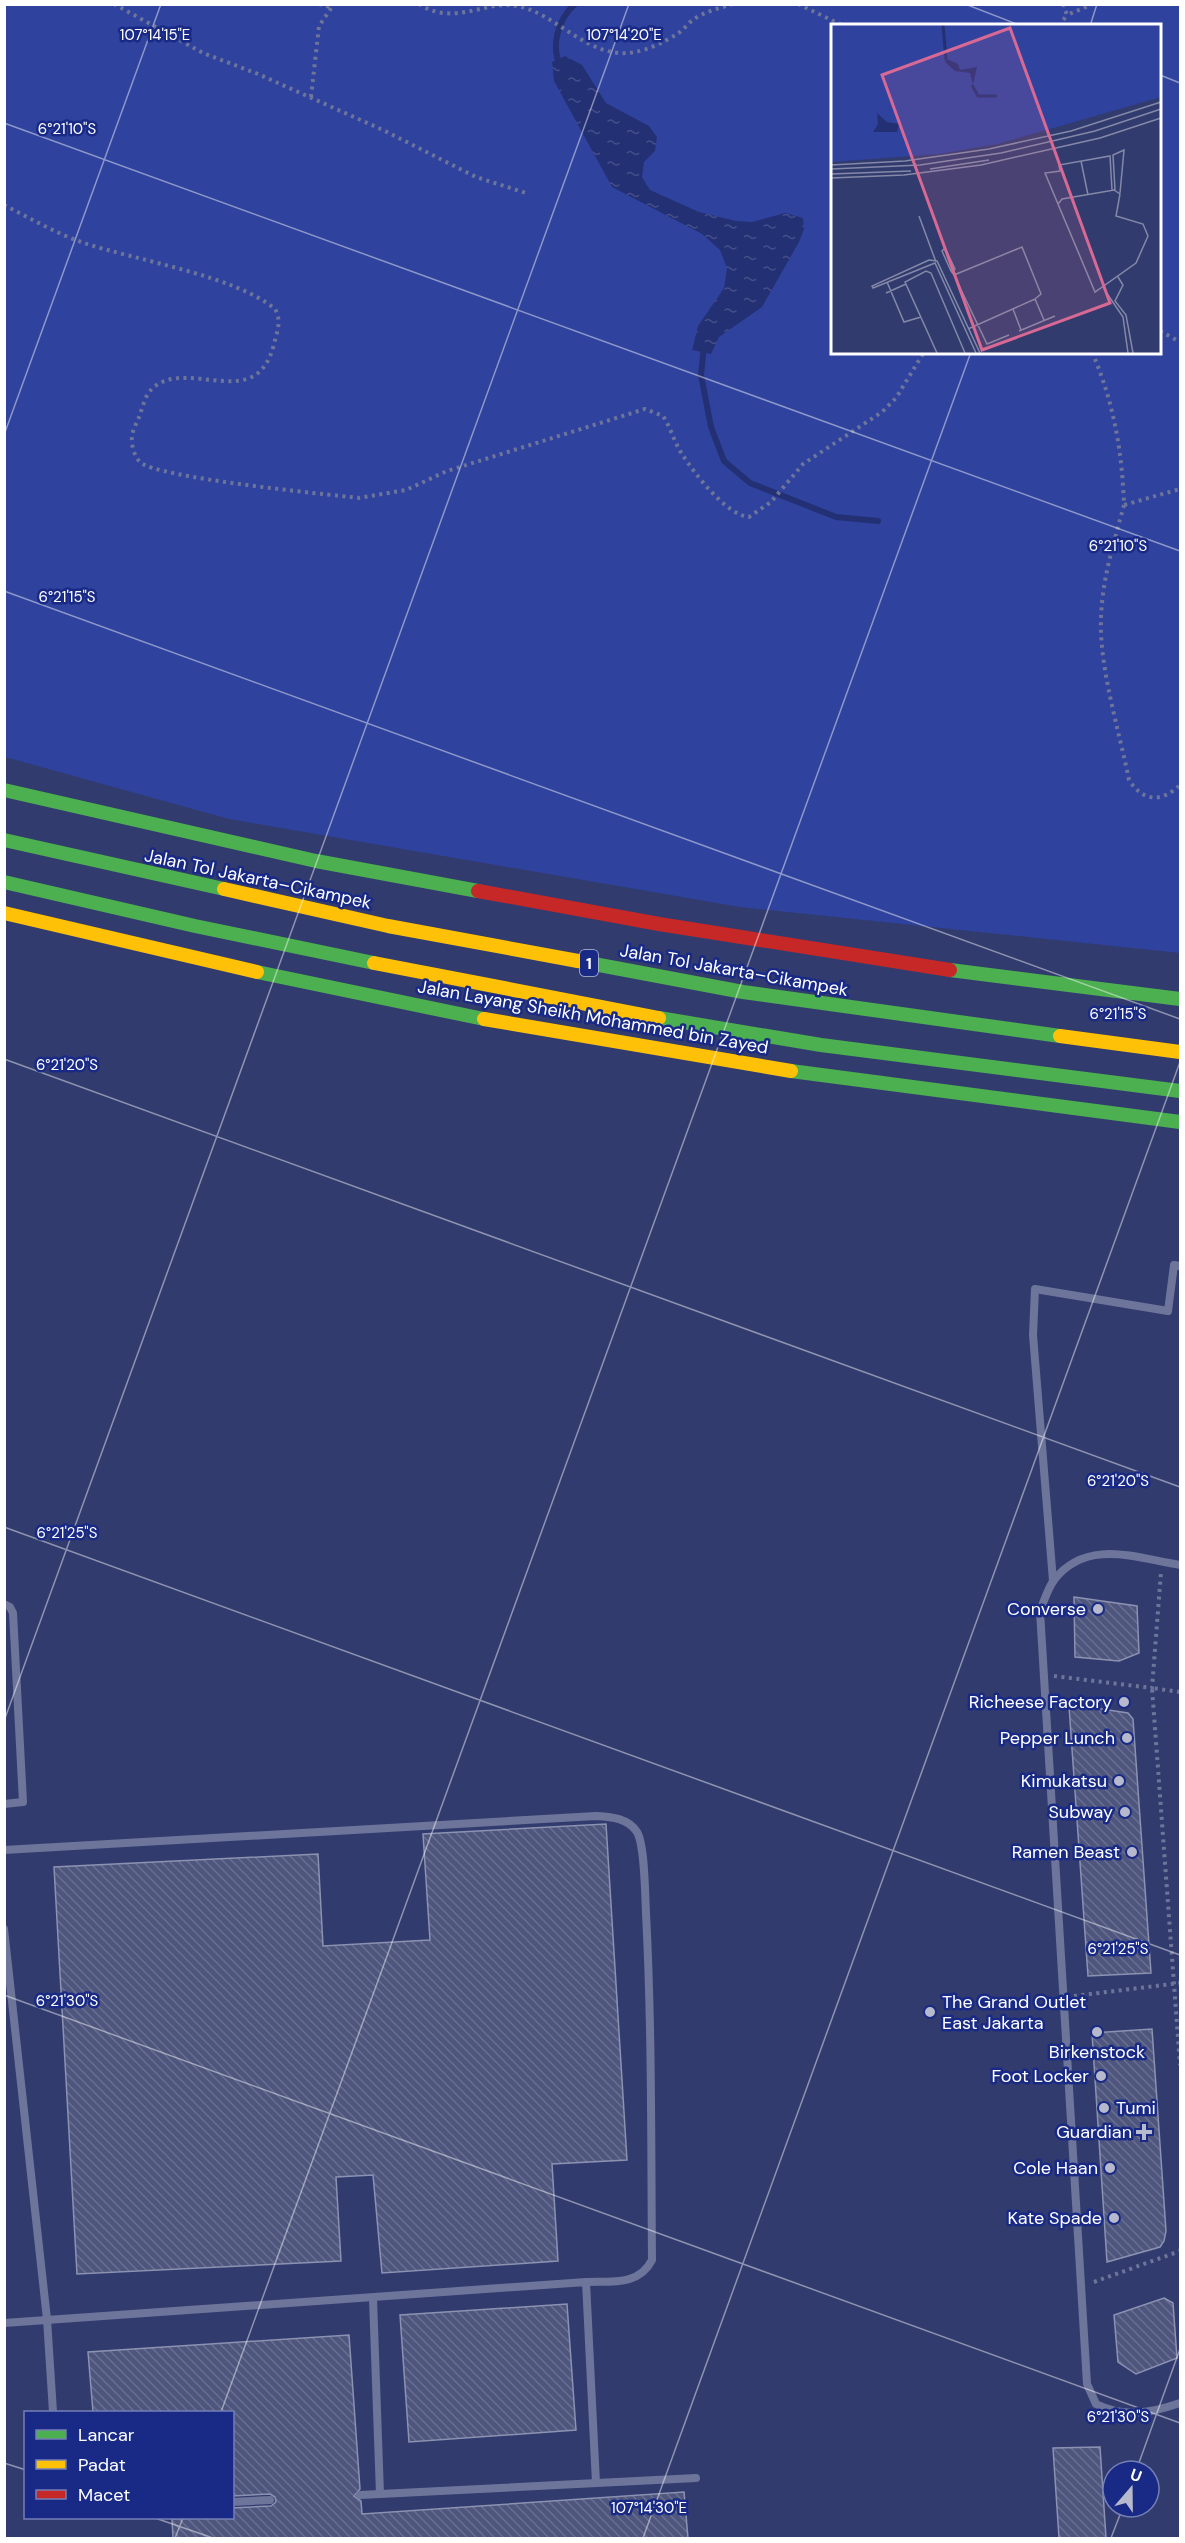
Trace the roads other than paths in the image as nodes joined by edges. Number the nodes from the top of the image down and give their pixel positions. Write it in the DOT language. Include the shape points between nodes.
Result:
graph roads {
  1 [pos="4,790"];
  2 [pos="4,840"];
  3 [pos="4,882"];
  4 [pos="4,913"];
  5 [pos="1180,999"];
  6 [pos="1180,1052"];
  7 [pos="1180,1091"];
  8 [pos="1180,1122"];
  9 [pos="1180,1266"];
  10 [pos="1180,1565"];
  11 [pos="1053,1581"];
  12 [pos="4,1605"];
  13 [pos="4,1804"];
  14 [pos="4,1850"];
  15 [pos="4,1929"];
  16 [pos="586,2282"];
  17 [pos="372,2299"];
  18 [pos="47,2319"];
  19 [pos="4,2324"];
  20 [pos="1180,2403"];
  21 [pos="1180,2408"];
  22 [pos="53,2411"];
  23 [pos="696,2478"];
  24 [pos="596,2483"];
  25 [pos="380,2494"];
  26 [pos="360,2495"];
  27 [pos="270,2500"];
  28 [pos="234,2502"];
  1 -- 5 [label="highway" via="316,861 659,924 946,970"];
  2 -- 6 [label="highway, Jalan Tol Jakarta–Cikampek / 1" via="388,926 743,992"];
  3 -- 7 [label="highway" via="195,926 587,1006 821,1045"];
  4 -- 8 [label="highway, Jalan Layang Sheikh Mohammed bin Zayed" via="201,962 539,1029 982,1097"];
  9 -- 11 [label="lane" via="1174,1265 1168,1311 1035,1289 1033,1335"];
  10 -- 11 [label="lane" via="1102,1552 1082,1557"];
  11 -- 20 [label="lane" via="1040,1611 1087,2384 1096,2404 1113,2412 1155,2412"];
  12 -- 13 [label="lane" via="13,1613 23,1802"];
  14 -- 16 [label="lane" via="596,1816 618,1818 630,1825 638,1833 642,1863 651,2008 652,2260 647,2270 632,2280"];
  15 -- 18 [label="lane"];
  16 -- 17 [label="lane"];
  16 -- 24 [label="lane"];
  17 -- 18 [label="lane"];
  17 -- 25 [label="lane"];
  18 -- 19 [label="lane"];
  18 -- 22 [label="lane"];
  20 -- 21 [label="lane"];
  23 -- 24 [label="lane"];
  24 -- 25 [label="lane"];
  25 -- 26 [label="lane"];
  27 -- 28 [label="lane"];
}
